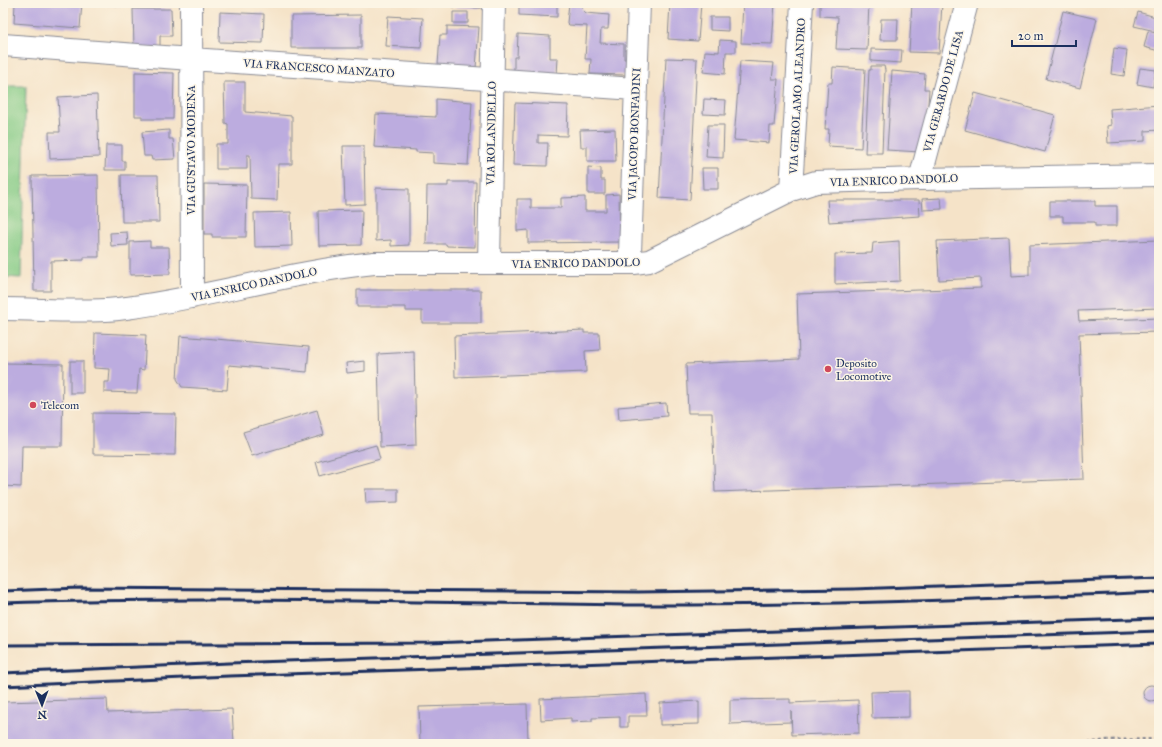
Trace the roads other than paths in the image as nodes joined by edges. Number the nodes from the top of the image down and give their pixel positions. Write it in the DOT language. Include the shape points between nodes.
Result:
graph roads {
  1 [pos="191,3"];
  2 [pos="494,3"];
  3 [pos="639,3"];
  4 [pos="802,3"];
  5 [pos="967,3"];
  6 [pos="3,45"];
  7 [pos="191,59"];
  8 [pos="492,80"];
  9 [pos="635,89"];
  10 [pos="1159,175"];
  11 [pos="920,179"];
  12 [pos="791,190"];
  13 [pos="489,263"];
  14 [pos="634,263"];
  15 [pos="192,297"];
  16 [pos="3,309"];
  1 -- 7 [label="street, VIA GUSTAVO MODENA"];
  2 -- 8 [label="street, VIA ROLANDELLO"];
  3 -- 9 [label="street, VIA JACOPO BONFADINI"];
  4 -- 12 [label="street, VIA GEROLAMO ALEANDRO"];
  5 -- 11 [label="street, VIA GERARDO DE LISA"];
  6 -- 7 [label="street, VIA FRANCESCO MANZATO"];
  7 -- 8 [label="street, VIA FRANCESCO MANZATO"];
  7 -- 15 [label="street, VIA GUSTAVO MODENA"];
  8 -- 9 [label="street, VIA FRANCESCO MANZATO"];
  8 -- 13 [label="street, VIA ROLANDELLO"];
  9 -- 14 [label="street, VIA JACOPO BONFADINI" via="630,253"];
  10 -- 11 [label="street, VIA ENRICO DANDOLO"];
  11 -- 12 [label="street, VIA ENRICO DANDOLO" via="816,182"];
  12 -- 14 [label="street, VIA ENRICO DANDOLO" via="649,261"];
  13 -- 14 [label="street, VIA ENRICO DANDOLO"];
  13 -- 15 [label="street, VIA ENRICO DANDOLO" via="374,263 344,266"];
  15 -- 16 [label="street, VIA ENRICO DANDOLO" via="98,310"];
}
